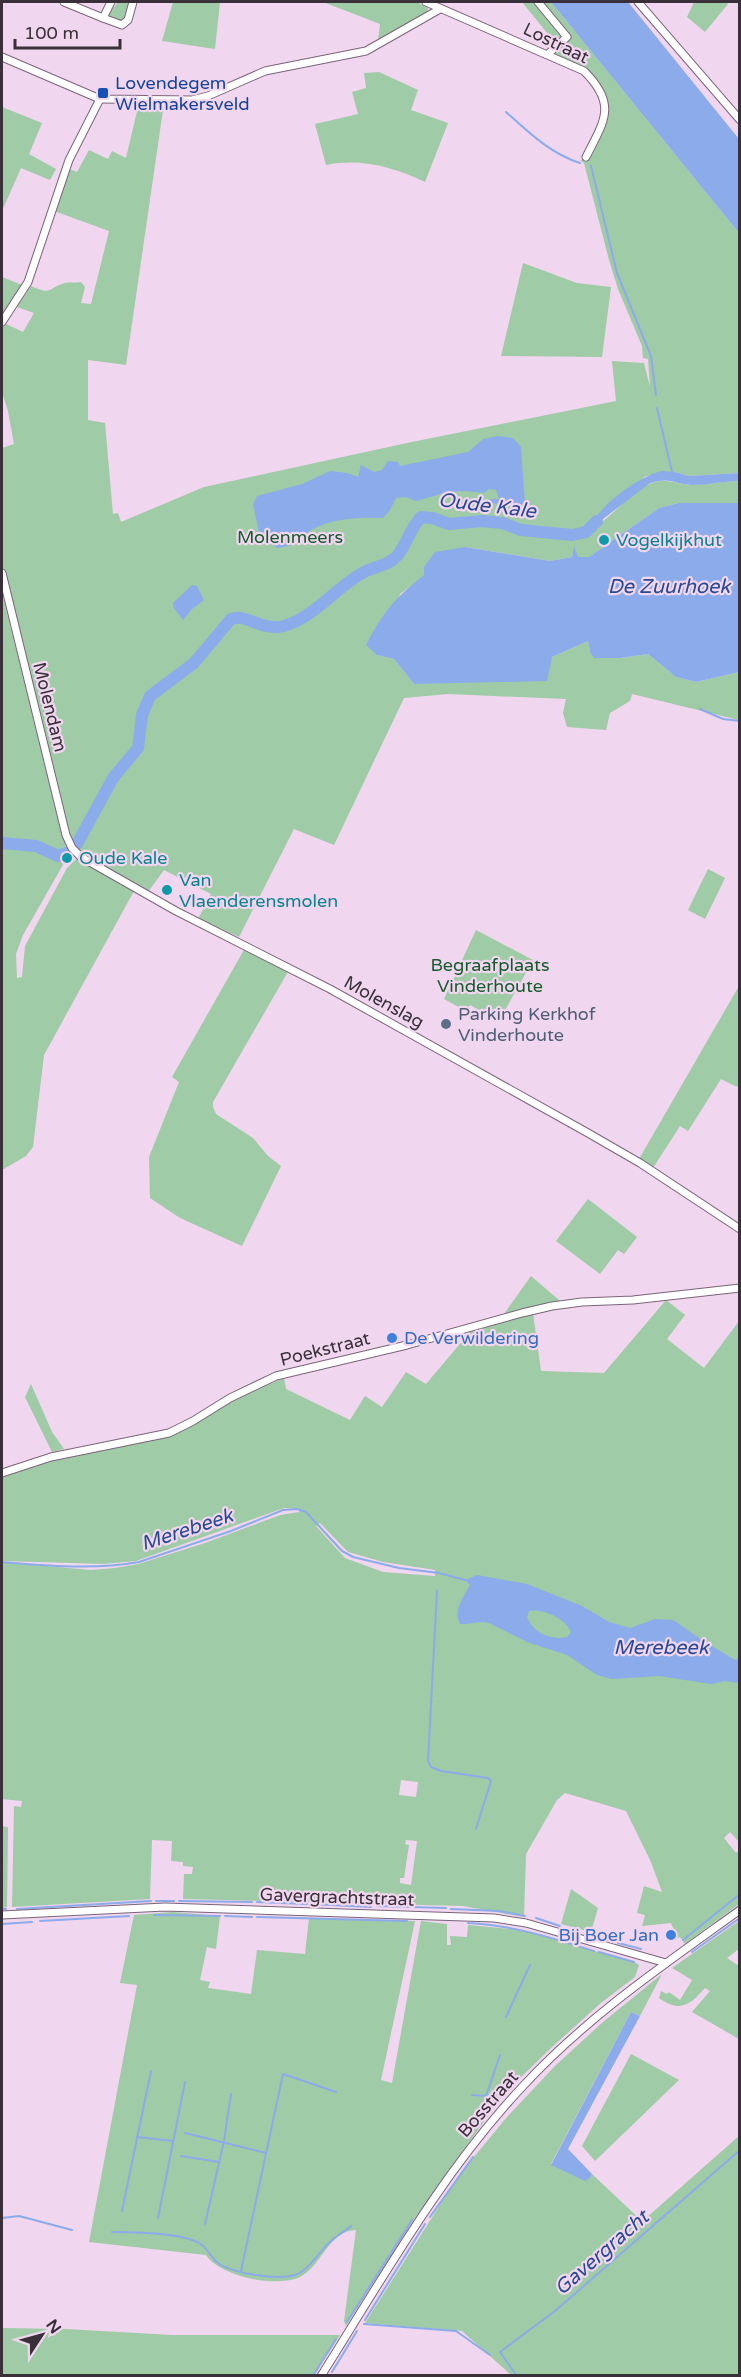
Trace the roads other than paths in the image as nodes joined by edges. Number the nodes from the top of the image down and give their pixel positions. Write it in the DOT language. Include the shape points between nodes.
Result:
graph roads {
  1 [pos="64,2"];
  2 [pos="111,2"];
  3 [pos="133,2"];
  4 [pos="426,2"];
  5 [pos="538,2"];
  6 [pos="638,2"];
  7 [pos="440,9"];
  8 [pos="103,18"];
  9 [pos="548,54"];
  10 [pos="2,57"];
  11 [pos="100,99"];
  12 [pos="740,120"];
  13 [pos="586,157"];
  14 [pos="2,322"];
  15 [pos="2,573"];
  16 [pos="72,848"];
  17 [pos="740,1229"];
  18 [pos="740,1288"];
  19 [pos="2,1473"];
  20 [pos="740,1910"];
  21 [pos="2,1915"];
  22 [pos="666,1963"];
  23 [pos="321,2376"];
  1 -- 8 [label="street"];
  2 -- 8 [label="street"];
  3 -- 8 [label="street" via="122,26"];
  4 -- 7 [label="street, Lostraat"];
  5 -- 9 [label="street" via="567,37"];
  6 -- 12 [label="street"];
  7 -- 9 [label="street, Lostraat"];
  7 -- 11 [label="street" via="366,51 265,71 208,96"];
  9 -- 13 [label="street, Lostraat" via="584,71 606,103 605,118"];
  10 -- 11 [label="street"];
  11 -- 14 [label="street" via="69,160 28,282"];
  15 -- 16 [label="street, Molendam"];
  16 -- 17 [label="street, Molenslag" via="176,910 292,969 620,1151"];
  18 -- 19 [label="street, Poekstraat" via="582,1302 522,1313 276,1376 169,1433 51,1457"];
  20 -- 22 [label="street, Bosstraat"];
  21 -- 22 [label="street, Gavergrachtstraat" via="176,1907 494,1918 526,1923"];
  22 -- 23 [label="street, Bosstraat" via="566,2043 495,2117 435,2197"];
}
